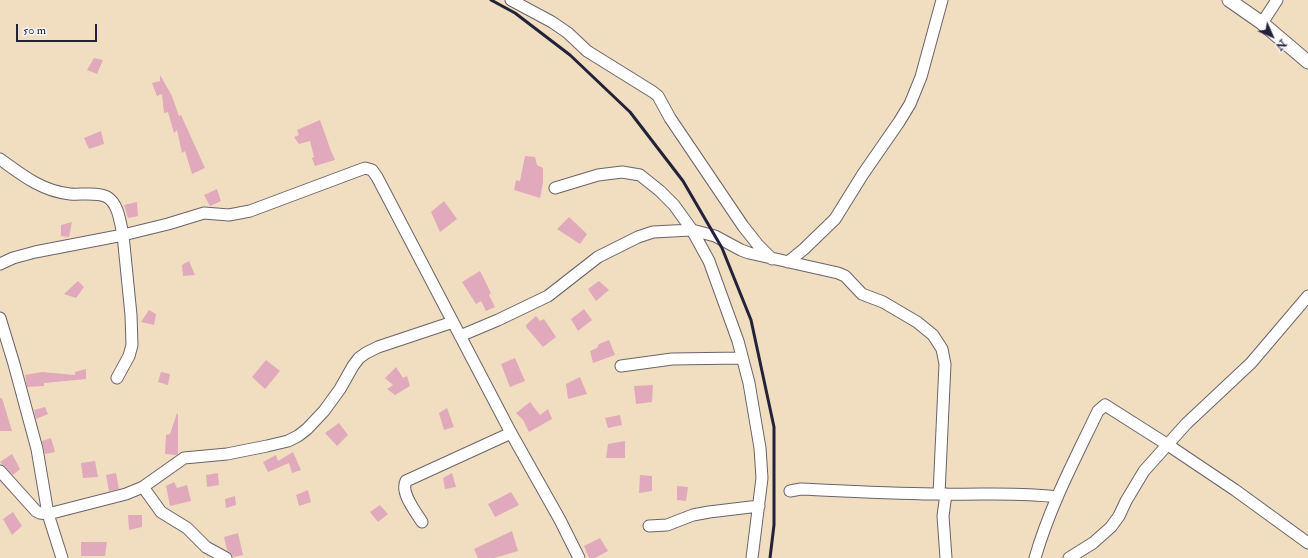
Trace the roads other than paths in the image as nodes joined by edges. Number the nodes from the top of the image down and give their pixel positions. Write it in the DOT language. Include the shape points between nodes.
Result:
graph roads {
  1 [pos="511,0"];
  2 [pos="942,0"];
  3 [pos="1229,0"];
  4 [pos="1277,0"];
  5 [pos="1262,23"];
  6 [pos="1308,62"];
  7 [pos="0,159"];
  8 [pos="555,188"];
  9 [pos="692,230"];
  10 [pos="122,236"];
  11 [pos="772,259"];
  12 [pos="788,262"];
  13 [pos="0,264"];
  14 [pos="1308,296"];
  15 [pos="0,318"];
  16 [pos="453,322"];
  17 [pos="460,336"];
  18 [pos="742,358"];
  19 [pos="621,366"];
  20 [pos="117,378"];
  21 [pos="511,433"];
  22 [pos="1168,445"];
  23 [pos="0,471"];
  24 [pos="143,487"];
  25 [pos="790,491"];
  26 [pos="943,494"];
  27 [pos="1057,497"];
  28 [pos="759,506"];
  29 [pos="48,514"];
  30 [pos="422,522"];
  31 [pos="650,526"];
  32 [pos="1308,542"];
  33 [pos="62,558"];
  34 [pos="226,558"];
  35 [pos="579,558"];
  36 [pos="752,558"];
  37 [pos="946,558"];
  38 [pos="1035,558"];
  39 [pos="1069,558"];
  1 -- 11 [label="street" via="552,22 568,33 586,51 653,92 739,220"];
  2 -- 12 [label="street" via="910,104 835,219"];
  3 -- 5 [label="main road"];
  4 -- 5 [label="street"];
  5 -- 6 [label="main road"];
  7 -- 10 [label="street" via="23,176 50,190 106,196 116,207"];
  8 -- 9 [label="street" via="598,175 634,173 660,191"];
  9 -- 11 [label="street" via="715,236 745,252"];
  9 -- 17 [label="street" via="657,231 638,237 589,264 548,296"];
  9 -- 18 [label="street" via="709,261"];
  10 -- 13 [label="street" via="35,252"];
  10 -- 16 [label="street" via="204,213 228,215 250,211 369,168 375,173"];
  10 -- 20 [label="street" via="132,345"];
  11 -- 12 [label="street"];
  12 -- 26 [label="street" via="844,276 862,294 883,302 917,322 933,335 942,349 945,364"];
  14 -- 22 [label="street" via="1251,363"];
  15 -- 29 [label="street" via="37,449"];
  16 -- 17 [label="street"];
  16 -- 24 [label="street" via="378,347 359,358 324,411 298,436 260,448 184,458"];
  17 -- 21 [label="street"];
  18 -- 19 [label="street" via="672,360"];
  18 -- 28 [label="street" via="760,448 762,478"];
  21 -- 30 [label="street" via="406,480 404,484 407,497"];
  21 -- 35 [label="street"];
  22 -- 27 [label="street" via="1105,405 1098,411"];
  22 -- 32 [label="street"];
  22 -- 39 [label="street" via="1141,476 1111,527 1093,543"];
  23 -- 29 [label="street" via="36,510"];
  24 -- 29 [label="street" via="126,494"];
  24 -- 34 [label="street" via="161,512 188,528 206,547"];
  25 -- 26 [label="street" via="801,489"];
  26 -- 27 [label="street" via="1034,494"];
  26 -- 37 [label="street"];
  27 -- 38 [label="street"];
  28 -- 31 [label="street" via="709,512 666,525"];
  28 -- 36 [label="street"];
  29 -- 33 [label="street"];
}
